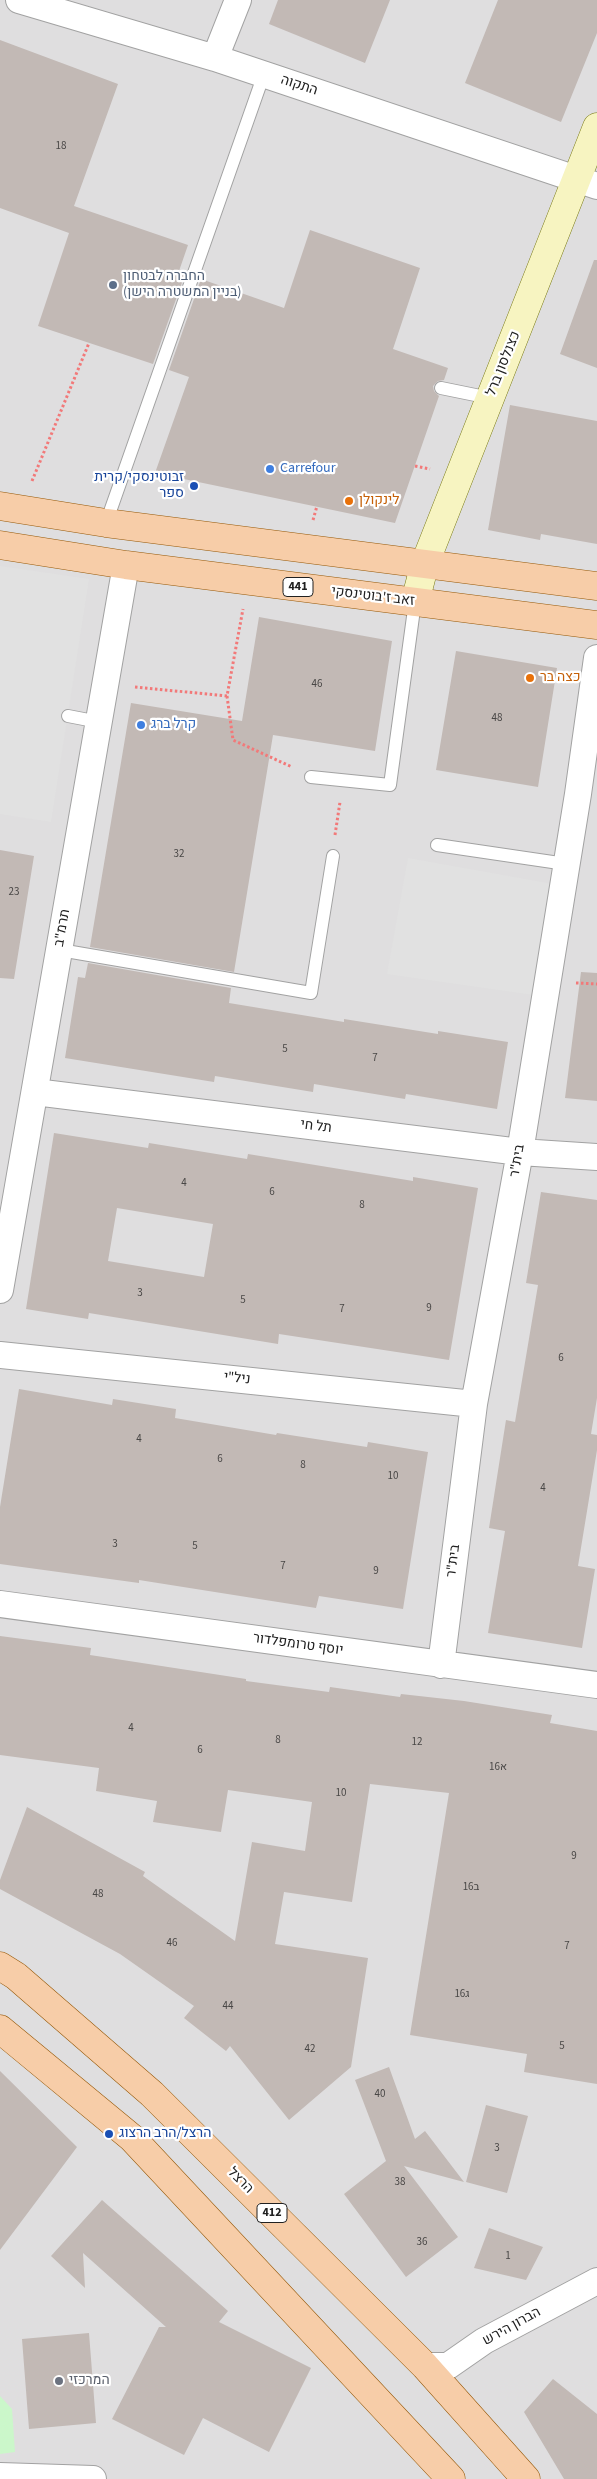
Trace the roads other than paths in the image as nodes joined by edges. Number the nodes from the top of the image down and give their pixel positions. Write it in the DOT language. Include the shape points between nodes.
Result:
graph roads {
  1 [pos="19,0"];
  2 [pos="238,0"];
  3 [pos="215,58"];
  4 [pos="264,74"];
  5 [pos="597,127"];
  6 [pos="587,182"];
  7 [pos="442,388"];
  8 [pos="490,398"];
  9 [pos="10,508"];
  10 [pos="106,524"];
  11 [pos="0,545"];
  12 [pos="425,563"];
  13 [pos="126,566"];
  14 [pos="597,586"];
  15 [pos="415,602"];
  16 [pos="597,625"];
  17 [pos="597,658"];
  18 [pos="68,716"];
  19 [pos="99,722"];
  20 [pos="311,778"];
  21 [pos="437,845"];
  22 [pos="332,856"];
  23 [pos="566,864"];
  24 [pos="60,950"];
  25 [pos="35,1092"];
  26 [pos="520,1152"];
  27 [pos="597,1157"];
  28 [pos="0,1290"];
  29 [pos="0,1355"];
  30 [pos="474,1404"];
  31 [pos="0,1604"];
  32 [pos="441,1665"];
  33 [pos="597,1686"];
  34 [pos="0,1966"];
  35 [pos="0,2029"];
  36 [pos="597,2281"];
  37 [pos="425,2366"];
  38 [pos="0,2476"];
  39 [pos="93,2479"];
  40 [pos="451,2479"];
  41 [pos="526,2479"];
  1 -- 3 [label="street, התקוה"];
  2 -- 3 [label="street"];
  3 -- 4 [label="street, התקוה"];
  4 -- 6 [label="street, התקוה"];
  4 -- 10 [label="lane"];
  5 -- 6 [label="street, כצנלסון ברל"];
  6 -- 8 [label="street, כצנלסון ברל"];
  7 -- 8 [label="lane"];
  8 -- 12 [label="street, כצנלסון ברל"];
  9 -- 10 [label="main road"];
  10 -- 12 [label="main road"];
  11 -- 13 [label="main road, זאב ז'בוטינסקי / 441"];
  12 -- 14 [label="main road"];
  12 -- 15 [label="street, כצנלסון ברל"];
  13 -- 15 [label="main road, זאב ז'בוטינסקי / 441"];
  13 -- 19 [label="street, תרמ\"ב"];
  15 -- 16 [label="main road, זאב ז'בוטינסקי / 441"];
  15 -- 20 [label="lane" via="390,785"];
  17 -- 23 [label="street, בית\"ר"];
  18 -- 19 [label="lane"];
  19 -- 24 [label="street, תרמ\"ב"];
  21 -- 23 [label="lane"];
  22 -- 24 [label="lane" via="311,993"];
  23 -- 26 [label="street, בית\"ר"];
  24 -- 25 [label="street, תרמ\"ב"];
  25 -- 26 [label="street, תל חי"];
  25 -- 28 [label="street, תרמ\"ב"];
  26 -- 27 [label="street, תל חי"];
  26 -- 30 [label="street, בית\"ר"];
  29 -- 30 [label="street, ניל\"י"];
  30 -- 32 [label="street, בית\"ר"];
  31 -- 32 [label="street, יוסף טרומפלדור"];
  32 -- 33 [label="street, יוסף טרומפלדור"];
  34 -- 37 [label="main road, הרצל / 412" via="16,1976 152,2094"];
  35 -- 40 [label="main road" via="132,2138"];
  36 -- 37 [label="street, הברון הירש" via="484,2341 448,2366"];
  37 -- 41 [label="main road, הרצל / 412"];
  38 -- 39 [label="street"];
}
